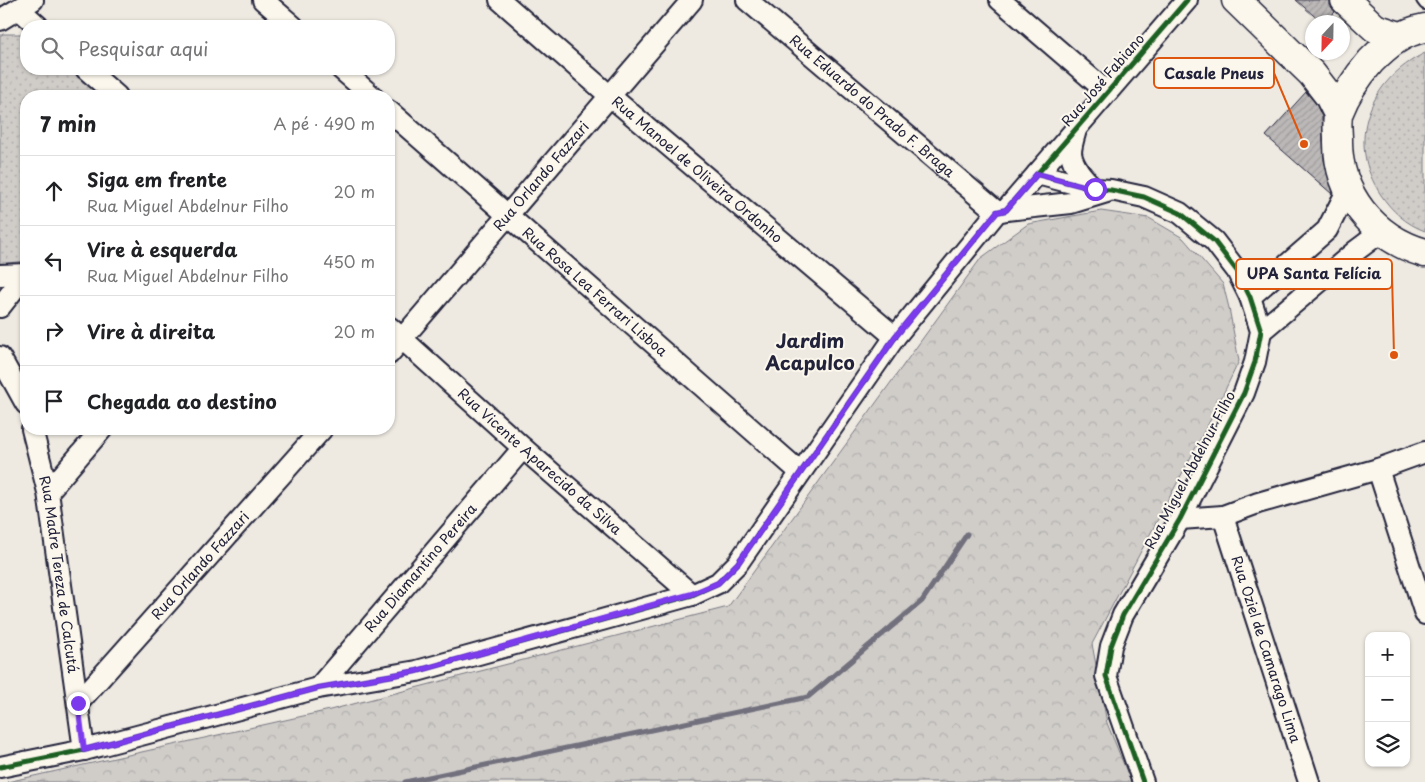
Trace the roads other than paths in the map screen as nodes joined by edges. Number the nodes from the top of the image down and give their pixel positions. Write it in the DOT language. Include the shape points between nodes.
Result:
graph roads {
  1 [pos="263,0"];
  2 [pos="500,0"];
  3 [pos="692,0"];
  4 [pos="747,0"];
  5 [pos="1000,0"];
  6 [pos="1187,0"];
  7 [pos="1236,0"];
  8 [pos="1422,0"];
  9 [pos="1350,2"];
  10 [pos="26,4"];
  11 [pos="1425,4"];
  12 [pos="0,20"];
  13 [pos="35,20"];
  14 [pos="286,20"];
  15 [pos="1413,32"];
  16 [pos="93,75"];
  17 [pos="348,75"];
  18 [pos="110,90"];
  19 [pos="365,90"];
  20 [pos="1107,92"];
  21 [pos="610,96"];
  22 [pos="1338,114"];
  23 [pos="395,116"];
  24 [pos="1076,129"];
  25 [pos="1037,174"];
  26 [pos="1348,189"];
  27 [pos="1103,190"];
  28 [pos="1001,211"];
  29 [pos="507,216"];
  30 [pos="1381,232"];
  31 [pos="1425,253"];
  32 [pos="20,274"];
  33 [pos="0,275"];
  34 [pos="20,282"];
  35 [pos="1250,297"];
  36 [pos="0,307"];
  37 [pos="1261,331"];
  38 [pos="396,333"];
  39 [pos="895,337"];
  40 [pos="0,357"];
  41 [pos="20,393"];
  42 [pos="34,435"];
  43 [pos="97,435"];
  44 [pos="317,435"];
  45 [pos="523,448"];
  46 [pos="1425,452"];
  47 [pos="1378,469"];
  48 [pos="800,472"];
  49 [pos="48,492"];
  50 [pos="1223,516"];
  51 [pos="1180,519"];
  52 [pos="692,594"];
  53 [pos="1425,614"];
  54 [pos="318,688"];
  55 [pos="78,703"];
  56 [pos="84,750"];
  57 [pos="0,767"];
  58 [pos="1143,782"];
  59 [pos="1309,782"];
  1 -- 14 [label="street"];
  2 -- 21 [label="street, Rua Manoel de Oliveira Ordonho"];
  3 -- 21 [label="street, Rua Orlando Fazzari"];
  4 -- 28 [label="street, Rua Eduardo do Prado F. Braga"];
  5 -- 20 [label="street"];
  6 -- 20 [label="street, Rua José Fabiano"];
  7 -- 22 [label="main road" via="1312,74"];
  8 -- 11 [label="lane"];
  9 -- 15 [label="main road" via="1375,28"];
  10 -- 12 [label="street"];
  10 -- 13 [label="street"];
  15 -- 22 [label="main road" via="1382,50 1356,77"];
  16 -- 18 [label="street"];
  17 -- 19 [label="street"];
  20 -- 24 [label="street, Rua José Fabiano"];
  21 -- 29 [label="street, Rua Orlando Fazzari"];
  21 -- 39 [label="street, Rua Manoel de Oliveira Ordonho"];
  22 -- 26 [label="main road" via="1338,151"];
  23 -- 29 [label="street, Rua Rosa Lea Ferrari Lisboa"];
  24 -- 25 [label="street, Rua José Fabiano"];
  24 -- 27 [label="street" via="1071,153 1075,164 1084,178"];
  25 -- 27 [label="street, Rua Miguel Abdelnur Filho"];
  25 -- 28 [label="street"];
  26 -- 30 [label="main road" via="1362,213"];
  26 -- 35 [label="street" via="1327,230"];
  27 -- 28 [label="street, Rua Miguel Abdelnur Filho" via="1071,203"];
  27 -- 35 [label="street, Rua Miguel Abdelnur Filho" via="1144,197 1180,213 1214,241 1237,271"];
  28 -- 39 [label="street"];
  29 -- 38 [label="street, Rua Orlando Fazzari"];
  29 -- 48 [label="street, Rua Rosa Lea Ferrari Lisboa"];
  30 -- 31 [label="main road" via="1407,248"];
  30 -- 37 [label="street"];
  32 -- 33 [label="street"];
  34 -- 36 [label="street"];
  35 -- 37 [label="street, Rua Miguel Abdelnur Filho"];
  37 -- 51 [label="street, Rua Miguel Abdelnur Filho" via="1244,393"];
  38 -- 45 [label="street, Rua Vicente Aparecido da Silva"];
  39 -- 48 [label="street"];
  40 -- 41 [label="street"];
  42 -- 49 [label="street, Rua Madre Tereza de Calcutá"];
  43 -- 49 [label="street"];
  44 -- 55 [label="street, Rua Orlando Fazzari"];
  45 -- 52 [label="street, Rua Vicente Aparecido da Silva"];
  45 -- 54 [label="street, Rua Diamantino Pereira"];
  46 -- 47 [label="street"];
  47 -- 50 [label="street"];
  47 -- 53 [label="street"];
  48 -- 52 [label="street" via="738,563 718,583"];
  49 -- 55 [label="street, Rua Madre Tereza de Calcutá"];
  50 -- 51 [label="street"];
  50 -- 59 [label="street, Rua Oziel de Camarago Lima"];
  51 -- 58 [label="street, Rua Miguel Abdelnur Filho" via="1122,615 1106,676"];
  52 -- 54 [label="street" via="417,671"];
  54 -- 56 [label="street"];
  55 -- 56 [label="street, Rua Madre Tereza de Calcutá"];
  56 -- 57 [label="street"];
}
